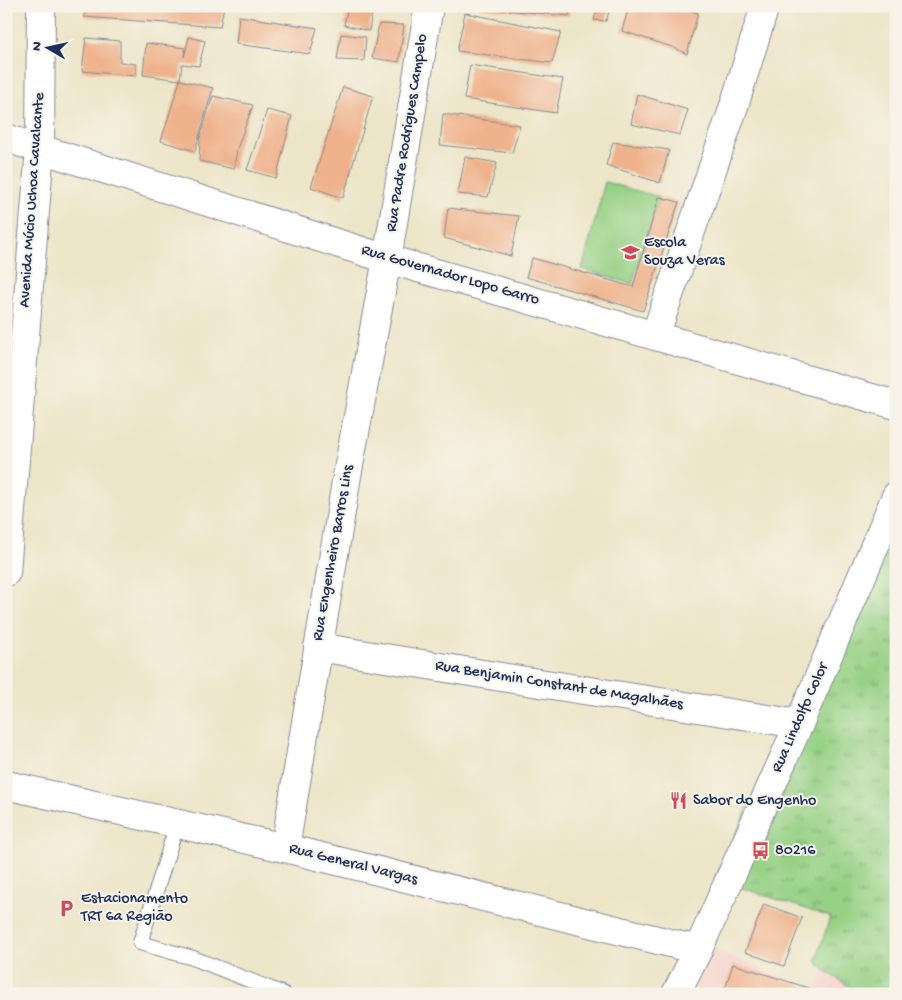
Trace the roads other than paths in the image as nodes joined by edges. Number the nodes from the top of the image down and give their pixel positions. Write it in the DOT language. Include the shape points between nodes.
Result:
graph roads {
  1 [pos="41,6"];
  2 [pos="429,6"];
  3 [pos="765,6"];
  4 [pos="6,138"];
  5 [pos="40,149"];
  6 [pos="387,259"];
  7 [pos="655,336"];
  8 [pos="896,406"];
  9 [pos="896,496"];
  10 [pos="6,572"];
  11 [pos="318,647"];
  12 [pos="799,724"];
  13 [pos="6,785"];
  14 [pos="177,824"];
  15 [pos="285,848"];
  16 [pos="698,950"];
  17 [pos="682,992"];
  18 [pos="284,994"];
  1 -- 5 [label="street, Avenida Múcio Uchoa Cavalcante"];
  2 -- 6 [label="street, Rua Padre Rodrigues Campelo"];
  3 -- 7 [label="street"];
  4 -- 5 [label="street, Rua Governador Lopo Garro"];
  5 -- 6 [label="street, Rua Governador Lopo Garro"];
  5 -- 10 [label="street, Avenida Múcio Uchoa Cavalcante"];
  6 -- 7 [label="street, Rua Governador Lopo Garro"];
  6 -- 11 [label="street, Rua Engenheiro Barros Lins"];
  7 -- 8 [label="street, Rua Governador Lopo Garro"];
  9 -- 12 [label="street, Rua Lindolfo Color"];
  11 -- 12 [label="street, Rua Benjamin Constant de Magalhães"];
  11 -- 15 [label="street, Rua Engenheiro Barros Lins"];
  12 -- 16 [label="street, Rua Lindolfo Color"];
  13 -- 14 [label="street, Rua General Vargas"];
  14 -- 15 [label="street, Rua General Vargas"];
  14 -- 18 [label="lane" via="140,943 193,958"];
  15 -- 16 [label="street, Rua General Vargas"];
  16 -- 17 [label="street, Rua Lindolfo Color"];
}
